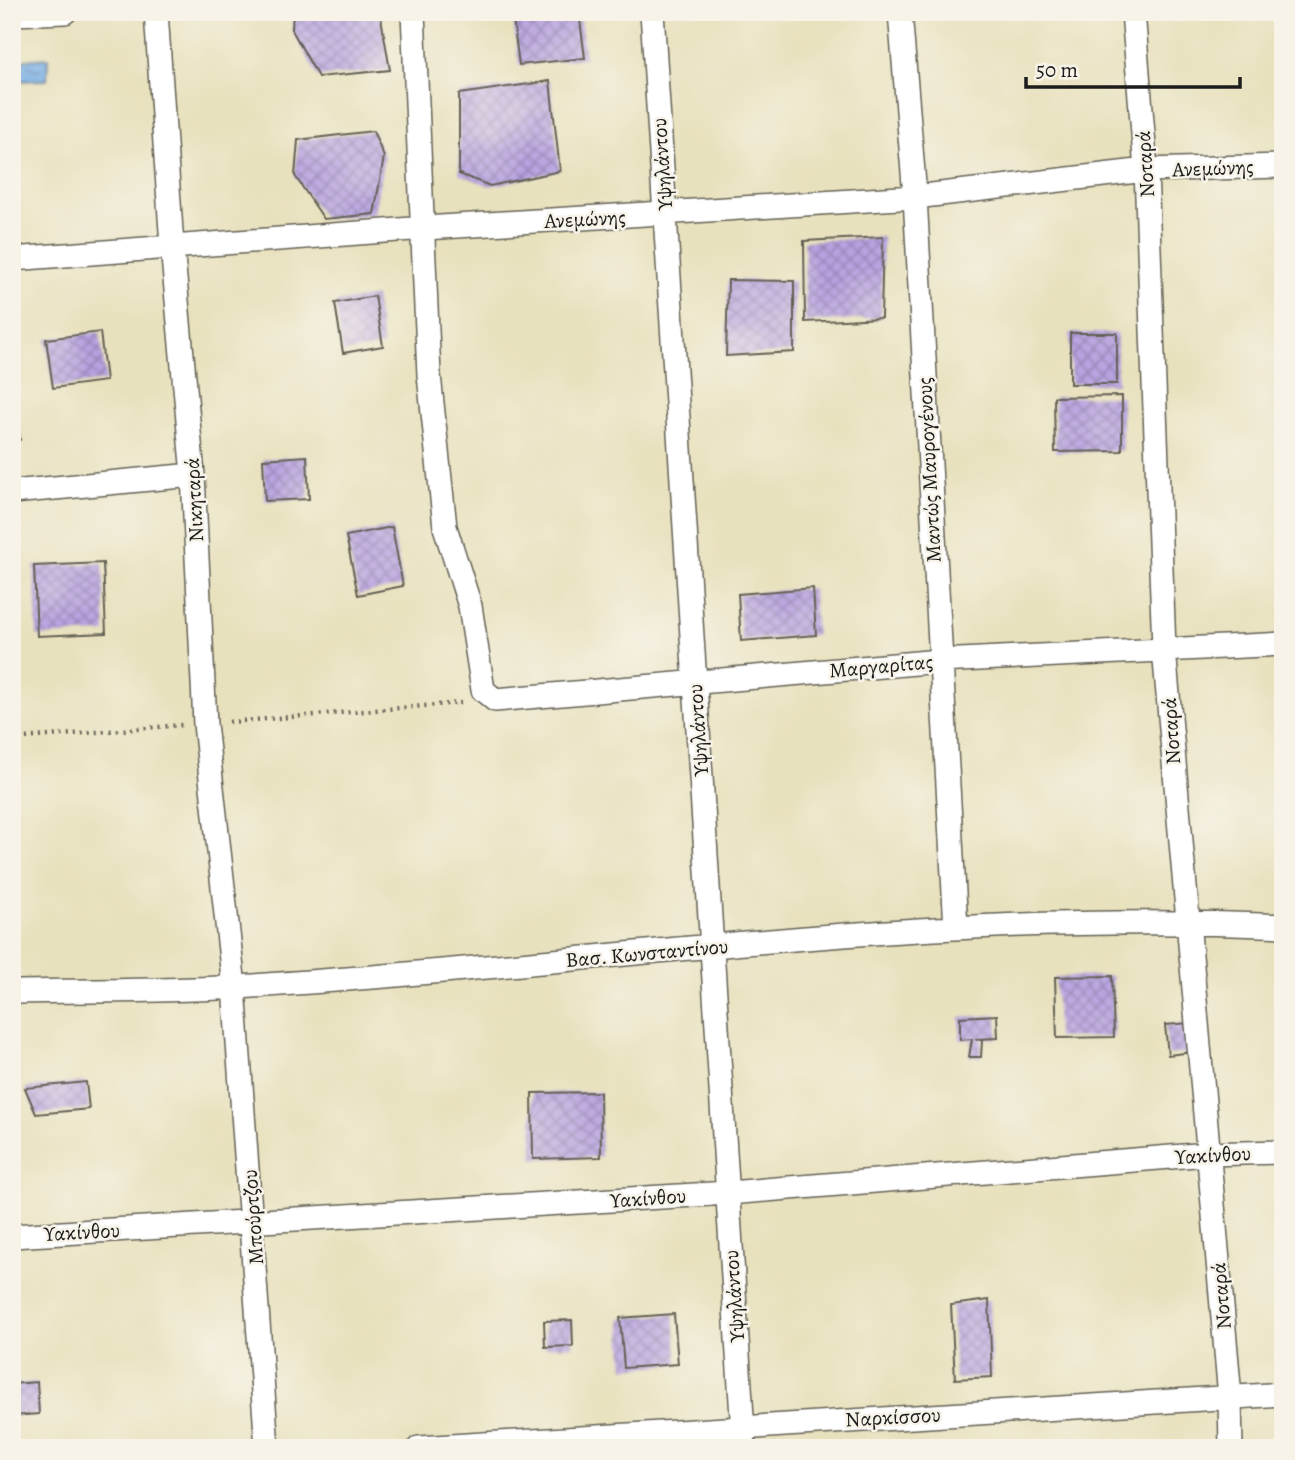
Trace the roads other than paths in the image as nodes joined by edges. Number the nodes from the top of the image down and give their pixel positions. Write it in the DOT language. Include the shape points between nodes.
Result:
graph roads {
  1 [pos="65,12"];
  2 [pos="156,12"];
  3 [pos="413,12"];
  4 [pos="652,12"];
  5 [pos="900,12"];
  6 [pos="1133,12"];
  7 [pos="12,14"];
  8 [pos="1283,166"];
  9 [pos="1146,170"];
  10 [pos="915,197"];
  11 [pos="665,215"];
  12 [pos="425,228"];
  13 [pos="172,246"];
  14 [pos="12,259"];
  15 [pos="193,475"];
  16 [pos="12,492"];
  17 [pos="1283,644"];
  18 [pos="1164,649"];
  19 [pos="939,661"];
  20 [pos="695,683"];
  21 [pos="1186,921"];
  22 [pos="1283,926"];
  23 [pos="956,928"];
  24 [pos="712,948"];
  25 [pos="234,987"];
  26 [pos="12,992"];
  27 [pos="1283,1152"];
  28 [pos="1208,1154"];
  29 [pos="728,1193"];
  30 [pos="254,1223"];
  31 [pos="12,1236"];
  32 [pos="1283,1394"];
  33 [pos="1230,1397"];
  34 [pos="743,1437"];
  35 [pos="267,1448"];
  36 [pos="419,1448"];
  37 [pos="1231,1448"];
  1 -- 7 [label="street"];
  2 -- 13 [label="street, Νικηταρά"];
  3 -- 12 [label="street"];
  4 -- 11 [label="street, Υψηλάντου"];
  5 -- 10 [label="street, Μαντώς Μαυρογένους"];
  6 -- 9 [label="street, Νοταρά"];
  8 -- 9 [label="street, Ανεμώνης"];
  9 -- 10 [label="street, Ανεμώνης"];
  9 -- 18 [label="street, Νοταρά"];
  10 -- 11 [label="street, Ανεμώνης"];
  10 -- 19 [label="street, Μαντώς Μαυρογένους"];
  11 -- 12 [label="street, Ανεμώνης"];
  11 -- 20 [label="street, Υψηλάντου"];
  12 -- 13 [label="street, Ανεμώνης"];
  12 -- 20 [label="street, Μαργαρίτας" via="429,375 445,527 470,606 489,695"];
  13 -- 14 [label="street, Ανεμώνης"];
  13 -- 15 [label="street, Νικηταρά"];
  15 -- 16 [label="street"];
  15 -- 25 [label="street, Νικηταρά" via="205,724"];
  17 -- 18 [label="street, Μαργαρίτας"];
  18 -- 19 [label="street, Μαργαρίτας"];
  18 -- 21 [label="street, Νοταρά"];
  19 -- 20 [label="street, Μαργαρίτας"];
  19 -- 23 [label="street, Μαντώς Μαυρογένους"];
  20 -- 24 [label="street, Υψηλάντου"];
  21 -- 22 [label="street, Βασ. Κωνσταντίνου"];
  21 -- 23 [label="street, Βασ. Κωνσταντίνου"];
  21 -- 28 [label="street, Νοταρά"];
  23 -- 24 [label="street, Βασ. Κωνσταντίνου"];
  24 -- 25 [label="street, Βασ. Κωνσταντίνου"];
  24 -- 29 [label="street, Υψηλάντου"];
  25 -- 26 [label="street, Βασ. Κωνσταντίνου"];
  25 -- 30 [label="street, Μπούρτζου"];
  27 -- 28 [label="street, Υακίνθου"];
  28 -- 29 [label="street, Υακίνθου"];
  28 -- 33 [label="street, Νοταρά"];
  29 -- 30 [label="street, Υακίνθου"];
  29 -- 34 [label="street, Υψηλάντου"];
  30 -- 31 [label="street, Υακίνθου"];
  30 -- 35 [label="street, Μπούρτζου"];
  32 -- 33 [label="street, Ναρκίσσου"];
  33 -- 34 [label="street, Ναρκίσσου"];
  33 -- 37 [label="street, Νοταρά"];
  34 -- 36 [label="street, Ναρκίσσου"];
}
